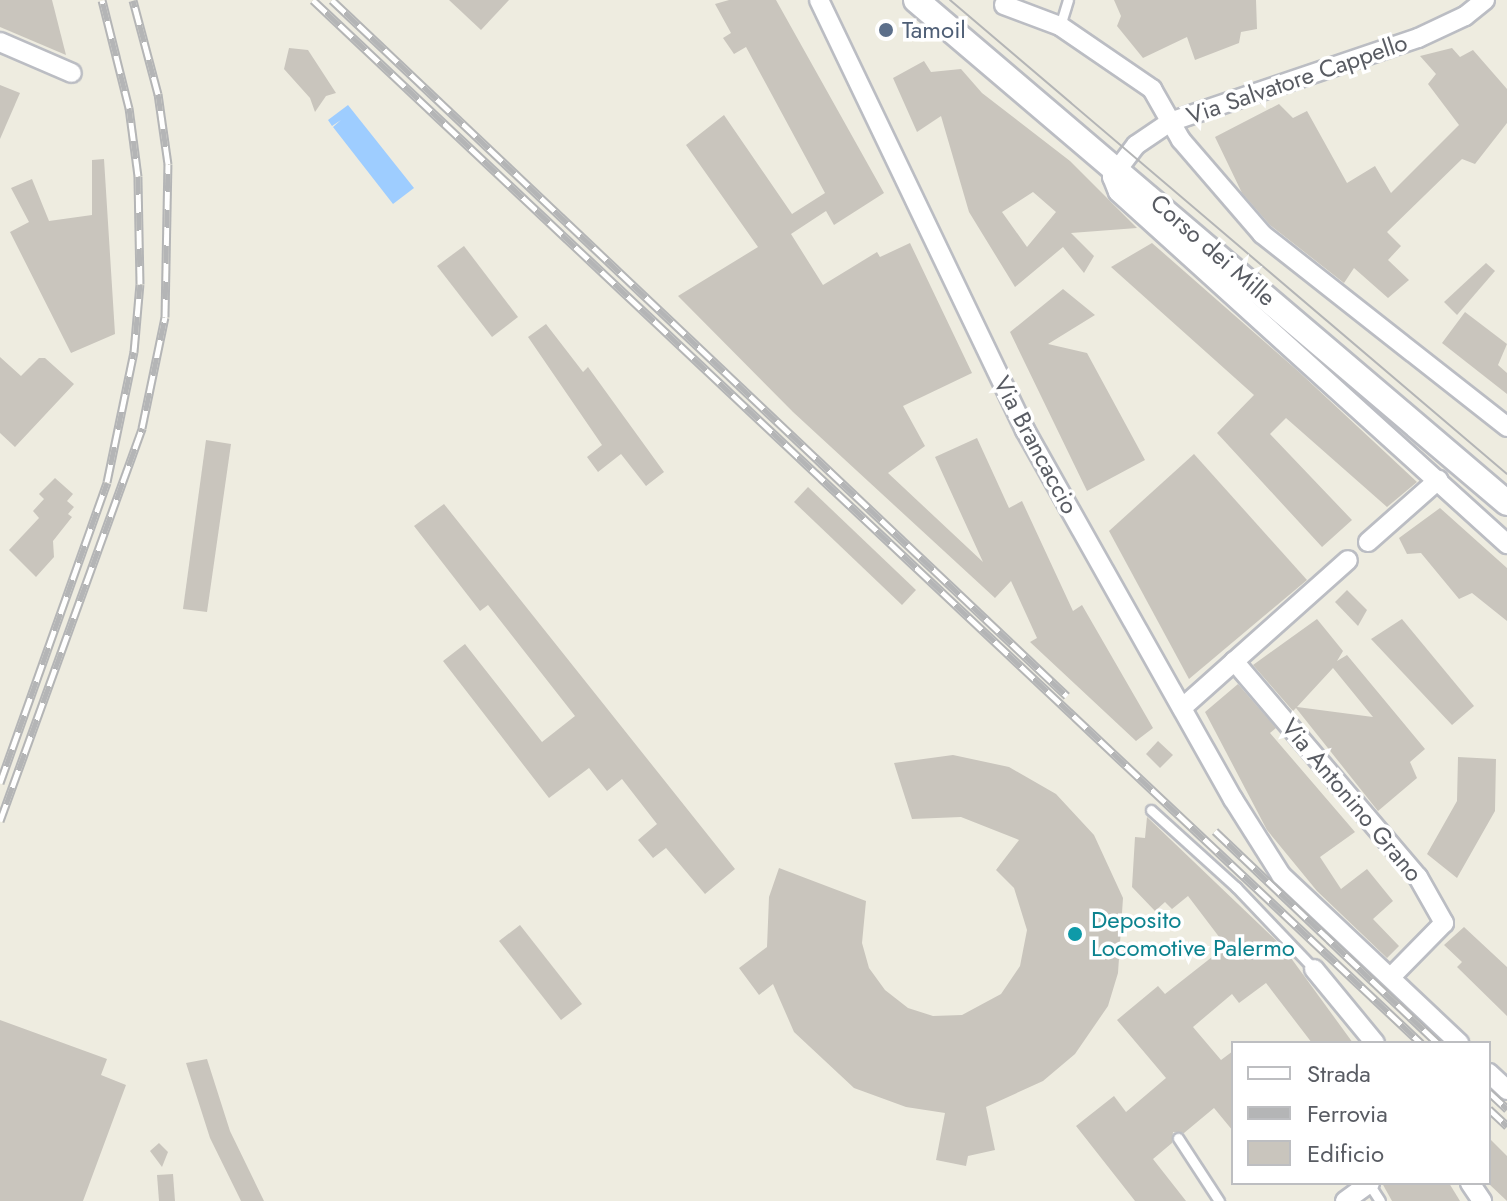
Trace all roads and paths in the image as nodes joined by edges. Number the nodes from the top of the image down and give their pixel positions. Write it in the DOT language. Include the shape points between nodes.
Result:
graph roads {
  1 [pos="819,0"];
  2 [pos="916,0"];
  3 [pos="1068,0"];
  4 [pos="1485,0"];
  5 [pos="1004,5"];
  6 [pos="1060,26"];
  7 [pos="0,42"];
  8 [pos="72,73"];
  9 [pos="1170,122"];
  10 [pos="1116,168"];
  11 [pos="1507,427"];
  12 [pos="1438,480"];
  13 [pos="1507,503"];
  14 [pos="1368,542"];
  15 [pos="1507,544"];
  16 [pos="1348,560"];
  17 [pos="1234,661"];
  18 [pos="1182,708"];
  19 [pos="1151,810"];
  20 [pos="1314,969"];
  21 [pos="1391,977"];
  22 [pos="1373,1041"];
  23 [pos="1457,1041"];
  24 [pos="1491,1075"];
  25 [pos="1507,1090"];
  26 [pos="1178,1138"];
  27 [pos="1369,1185"];
  28 [pos="1219,1201"];
  29 [pos="1345,1201"];
  1 -- 18 [label="street, Via Brancaccio" via="1025,430"];
  2 -- 10 [label="street, Corso dei Mille"];
  3 -- 6 [label="lane"];
  4 -- 9 [label="street, Via Salvatore Cappello" via="1465,16 1418,38"];
  5 -- 6 [label="street"];
  6 -- 9 [label="street" via="1152,89"];
  7 -- 8 [label="street"];
  9 -- 10 [label="street, Via Salvatore Cappello" via="1150,133"];
  9 -- 11 [label="street" via="1262,234"];
  10 -- 12 [label="street" via="1112,177 1118,192"];
  10 -- 13 [label="street, Corso dei Mille"];
  12 -- 14 [label="street"];
  12 -- 15 [label="street"];
  16 -- 17 [label="street"];
  17 -- 18 [label="street"];
  17 -- 21 [label="street, Via Antonino Grano" via="1418,877 1444,923"];
  18 -- 21 [label="street, Via Brancaccio" via="1281,875"];
  19 -- 20 [label="lane" via="1236,887"];
  20 -- 22 [label="street"];
  21 -- 23 [label="street, Via Brancaccio"];
  24 -- 25 [label="street"];
  26 -- 28 [label="lane"];
  27 -- 29 [label="street"];
}
